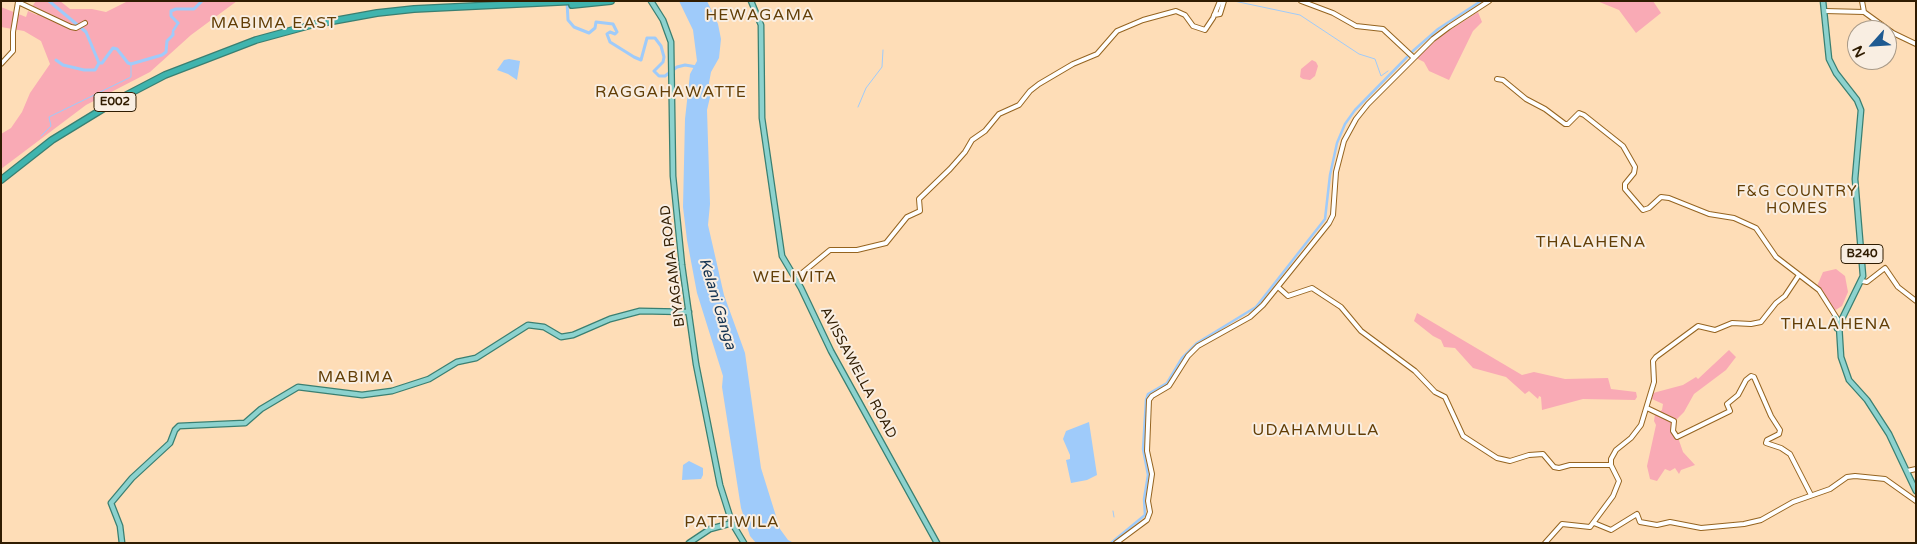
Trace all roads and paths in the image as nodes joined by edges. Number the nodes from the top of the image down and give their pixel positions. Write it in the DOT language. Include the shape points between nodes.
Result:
graph roads {
  1 [pos="578,1"];
  2 [pos="611,1"];
  3 [pos="650,1"];
  4 [pos="751,1"];
  5 [pos="1220,1"];
  6 [pos="1224,1"];
  7 [pos="1301,1"];
  8 [pos="1489,1"];
  9 [pos="1823,1"];
  10 [pos="1862,1"];
  11 [pos="521,3"];
  12 [pos="1824,11"];
  13 [pos="1864,12"];
  14 [pos="1217,15"];
  15 [pos="84,24"];
  16 [pos="241,43"];
  17 [pos="1916,44"];
  18 [pos="1412,56"];
  19 [pos="1,64"];
  20 [pos="1497,79"];
  21 [pos="1,176"];
  22 [pos="1,180"];
  23 [pos="1799,275"];
  24 [pos="796,278"];
  25 [pos="1862,281"];
  26 [pos="1278,287"];
  27 [pos="1916,301"];
  28 [pos="689,312"];
  29 [pos="1835,316"];
  30 [pos="1840,321"];
  31 [pos="1838,332"];
  32 [pos="1647,408"];
  33 [pos="1611,465"];
  34 [pos="1916,469"];
  35 [pos="1907,471"];
  36 [pos="1916,491"];
  37 [pos="1811,495"];
  38 [pos="1916,501"];
  39 [pos="732,523"];
  40 [pos="1594,523"];
  41 [pos="122,543"];
  42 [pos="689,543"];
  43 [pos="744,543"];
  44 [pos="937,543"];
  45 [pos="1116,543"];
  46 [pos="1545,543"];
  1 -- 11 [label="highway, E002"];
  2 -- 11 [label="highway" via="574,5"];
  3 -- 28 [label="main road, BIYAGAMA ROAD" via="671,42 673,176"];
  4 -- 24 [label="main road, AVISSAWELLA ROAD" via="761,25 762,118 781,250"];
  5 -- 14 [label="street"];
  6 -- 14 [label="street"];
  7 -- 18 [label="street" via="1356,26 1383,29"];
  8 -- 18 [label="street" via="1449,26"];
  9 -- 12 [label="main road, B240"];
  10 -- 13 [label="street"];
  11 -- 16 [label="highway, E002" via="340,17"];
  12 -- 13 [label="street"];
  12 -- 25 [label="main road, B240" via="1829,59 1861,108 1855,179 1864,269"];
  13 -- 17 [label="street" via="1893,33"];
  14 -- 24 [label="street" via="1205,30 1193,26 1185,15 1176,11 1118,30 1095,55 1039,84 1019,105 999,114 919,198 920,211 907,217 886,243 857,250 830,250"];
  15 -- 19 [label="street" via="76,28 18,2 13,51"];
  16 -- 21 [label="highway, E002" via="163,72 93,110 53,135"];
  16 -- 22 [label="highway, E002" via="165,75 95,113"];
  18 -- 26 [label="street" via="1349,129 1336,172 1329,223"];
  20 -- 23 [label="street" via="1565,124 1579,113 1584,115 1623,146 1635,167 1624,189 1643,210 1661,198 1669,198 1709,214 1738,220 1756,228 1772,254"];
  23 -- 29 [label="street" via="1822,294"];
  23 -- 32 [label="street" via="1786,296 1761,322 1732,323 1715,330 1698,326 1660,354 1653,361 1654,382"];
  24 -- 44 [label="main road, AVISSAWELLA ROAD" via="831,351"];
  25 -- 27 [label="street" via="1867,282 1885,268 1898,287"];
  25 -- 30 [label="main road, B240"];
  26 -- 33 [label="street" via="1288,296 1312,288 1341,307 1361,332 1445,397 1463,436 1497,458 1510,461 1529,454 1543,454 1554,467 1559,468"];
  26 -- 45 [label="street" via="1250,317 1198,346 1172,382 1149,400 1150,512 1147,520"];
  28 -- 39 [label="main road, BIYAGAMA ROAD" via="708,430 718,479"];
  28 -- 41 [label="main road" via="640,311 562,337 544,327 528,325 476,358 457,362 429,379 392,391 362,395 298,387 242,424 179,426 170,443 132,478 111,503"];
  29 -- 30 [label="street"];
  29 -- 31 [label="main road"];
  30 -- 31 [label="main road, B240"];
  31 -- 35 [label="main road, B240" via="1846,376 1884,424"];
  32 -- 33 [label="street" via="1639,429 1614,453"];
  32 -- 37 [label="street" via="1674,421 1673,431 1678,437 1730,411 1727,404 1734,400 1751,376 1756,380 1780,430 1766,443 1790,454"];
  33 -- 40 [label="street" via="1619,479 1618,485"];
  34 -- 35 [label="street"];
  35 -- 36 [label="main road, B240"];
  37 -- 38 [label="street" via="1847,477 1862,476 1885,479"];
  37 -- 40 [label="street" via="1761,520 1726,527 1701,528 1670,522 1655,525 1640,522 1638,514 1611,530"];
  39 -- 42 [label="main road" via="710,529"];
  39 -- 43 [label="main road, BIYAGAMA ROAD"];
  40 -- 46 [label="street" via="1586,528 1562,524"];
}
